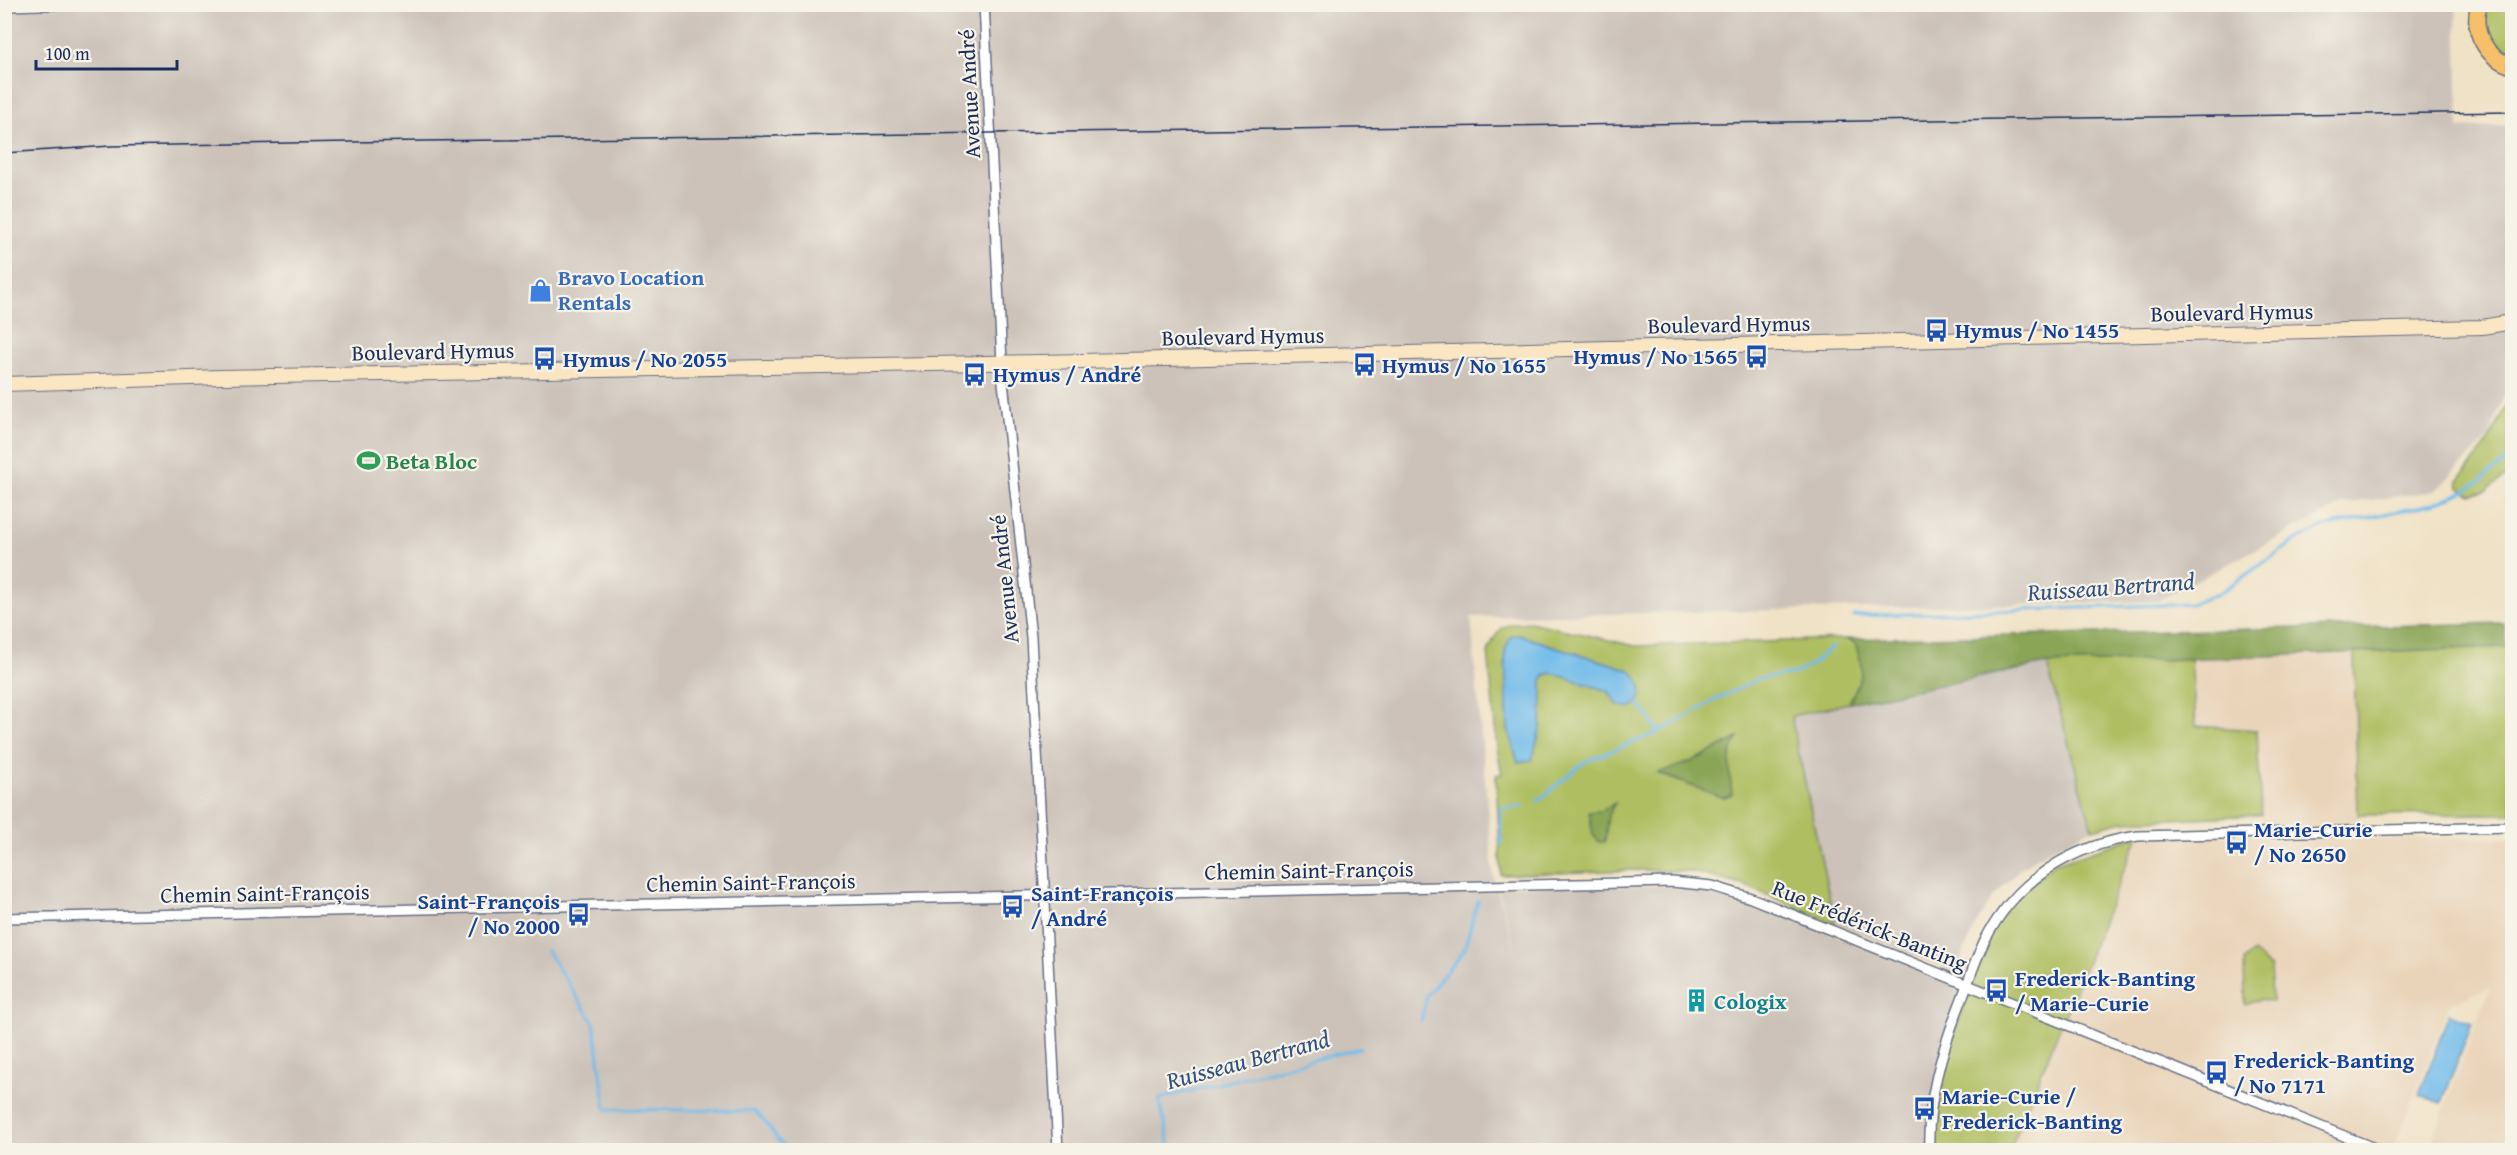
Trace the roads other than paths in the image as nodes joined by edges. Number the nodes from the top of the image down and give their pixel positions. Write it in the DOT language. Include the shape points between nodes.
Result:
graph roads {
  1 [pos="76,4"];
  2 [pos="984,4"];
  3 [pos="2479,4"];
  4 [pos="4,6"];
  5 [pos="2512,66"];
  6 [pos="2512,322"];
  7 [pos="2482,327"];
  8 [pos="2512,331"];
  9 [pos="1002,362"];
  10 [pos="4,384"];
  11 [pos="2512,827"];
  12 [pos="1498,886"];
  13 [pos="1045,896"];
  14 [pos="4,918"];
  15 [pos="1967,986"];
  16 [pos="1058,1150"];
  17 [pos="1929,1150"];
  18 [pos="2379,1150"];
  1 -- 4 [label="street"];
  2 -- 9 [label="street, Avenue André"];
  3 -- 5 [label="main road" via="2477,22 2483,43 2496,58"];
  6 -- 7 [label="street, Boulevard Hymus"];
  7 -- 8 [label="street, Boulevard Hymus"];
  7 -- 9 [label="street, Boulevard Hymus"];
  9 -- 10 [label="street, Boulevard Hymus" via="221,376"];
  9 -- 13 [label="street, Avenue André" via="1030,626"];
  11 -- 15 [label="street" via="2138,836 2092,845 2053,864 2006,907 1985,940"];
  12 -- 13 [label="street, Chemin Saint-François"];
  12 -- 15 [label="street, Rue Frédérick-Banting" via="1672,882 1712,886 1751,898"];
  13 -- 14 [label="street, Chemin Saint-François"];
  13 -- 16 [label="street, Avenue André"];
  15 -- 17 [label="street" via="1936,1080"];
  15 -- 18 [label="street, Rue Frédérick-Banting"];
}
